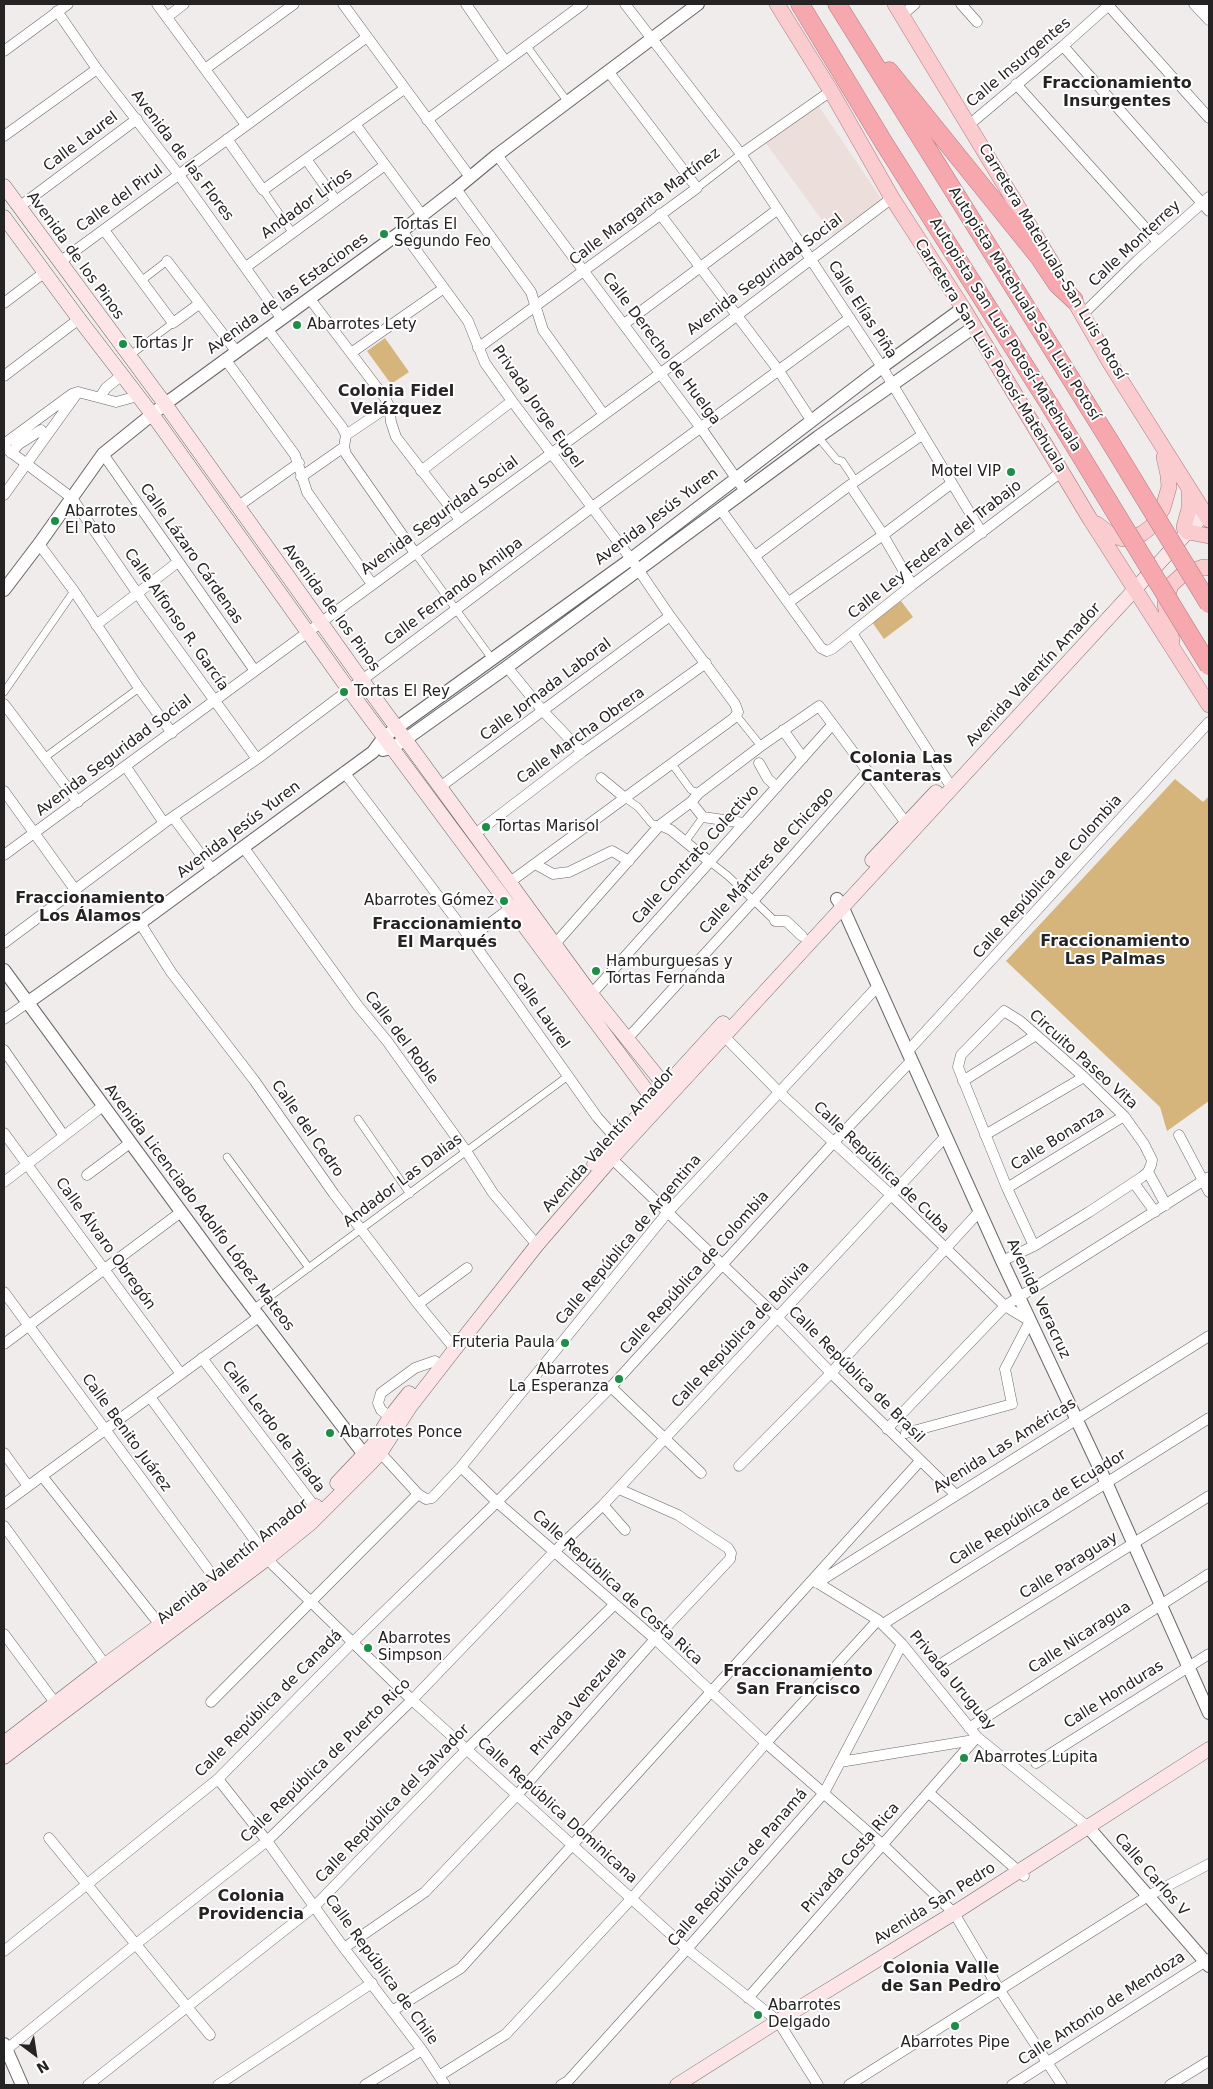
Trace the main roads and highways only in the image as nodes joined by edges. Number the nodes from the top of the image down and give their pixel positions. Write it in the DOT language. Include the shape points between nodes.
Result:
graph roads {
  1 [pos="777,4"];
  2 [pos="800,4"];
  3 [pos="837,4"];
  4 [pos="898,9"];
  5 [pos="873,62"];
  6 [pos="4,186"];
  7 [pos="6,223"];
  8 [pos="908,242"];
  9 [pos="926,251"];
  10 [pos="1078,307"];
  11 [pos="1158,438"];
  12 [pos="1191,492"];
  13 [pos="1207,507"];
  14 [pos="1090,519"];
  15 [pos="1186,530"];
  16 [pos="1209,536"];
  17 [pos="1209,568"];
  18 [pos="1132,585"];
  19 [pos="1209,604"];
  20 [pos="1173,649"];
  21 [pos="1209,666"];
  22 [pos="1209,705"];
  23 [pos="839,902"];
  24 [pos="587,999"];
  25 [pos="720,1033"];
  26 [pos="668,1090"];
  27 [pos="656,1104"];
  28 [pos="452,1345"];
  29 [pos="372,1454"];
  30 [pos="1209,1749"];
  31 [pos="4,1753"];
  32 [pos="1209,1759"];
  33 [pos="1090,1829"];
  34 [pos="780,2023"];
  35 [pos="677,2085"];
  36 [pos="689,2085"];
  1 -- 9 [label="main road, Carretera San Luis Potosí-Matehuala"];
  2 -- 21 [label="highway, Autopista San Luis Potosí-Matehuala, bridge"];
  3 -- 5 [label="highway, Autopista Matehuala-San Luis Potosí"];
  4 -- 10 [label="main road, Carretera Matehuala-San Luis Potosí"];
  5 -- 10 [label="highway" via="890,71"];
  5 -- 19 [label="highway, Autopista Matehuala-San Luis Potosí, bridge"];
  6 -- 24 [label="main road, Avenida de los Pinos" via="555,944"];
  7 -- 24 [label="main road, Avenida de los Pinos" via="152,414 349,690 511,908"];
  8 -- 9 [label="main road"];
  9 -- 14 [label="main road, Carretera San Luis Potosí-Matehuala"];
  10 -- 11 [label="main road, Carretera Matehuala-San Luis Potosí"];
  11 -- 12 [label="main road, Carretera Matehuala-San Luis Potosí"];
  11 -- 14 [label="main road" via="1169,487 1163,508 1152,526 1143,534 1123,539 1111,536"];
  12 -- 13 [label="main road, Carretera Matehuala-San Luis Potosí"];
  12 -- 15 [label="main road"];
  13 -- 15 [label="main road, Avenida Valentín Amador"];
  14 -- 18 [label="main road, Carretera San Luis Potosí-Matehuala"];
  15 -- 16 [label="main road"];
  15 -- 18 [label="main road, Avenida Valentín Amador"];
  17 -- 20 [label="main road" via="1184,574 1171,585 1165,604"];
  18 -- 20 [label="main road, Carretera San Luis Potosí-Matehuala"];
  18 -- 23 [label="main road, Avenida Valentín Amador"];
  20 -- 22 [label="main road, Carretera San Luis Potosí-Matehuala"];
  23 -- 25 [label="main road, Avenida Valentín Amador"];
  23 -- 25 [label="main road, Avenida Valentín Amador" via="802,936"];
  24 -- 26 [label="main road, Avenida de los Pinos" via="628,1038"];
  24 -- 27 [label="main road, Avenida de los Pinos"];
  25 -- 26 [label="main road, Avenida Valentín Amador"];
  26 -- 27 [label="main road, Avenida Valentín Amador"];
  27 -- 28 [label="main road, Avenida Valentín Amador" via="608,1155"];
  28 -- 29 [label="main road, Avenida Valentín Amador" via="410,1407"];
  28 -- 29 [label="main road, Avenida Valentín Amador" via="390,1417"];
  29 -- 31 [label="main road, Avenida Valentín Amador" via="318,1510 265,1554"];
  30 -- 33 [label="main road, Avenida San Pedro"];
  32 -- 33 [label="main road, Avenida San Pedro"];
  33 -- 34 [label="main road, Avenida San Pedro" via="956,1916"];
  34 -- 35 [label="main road, Avenida San Pedro"];
  34 -- 36 [label="main road, Avenida San Pedro"];
}
